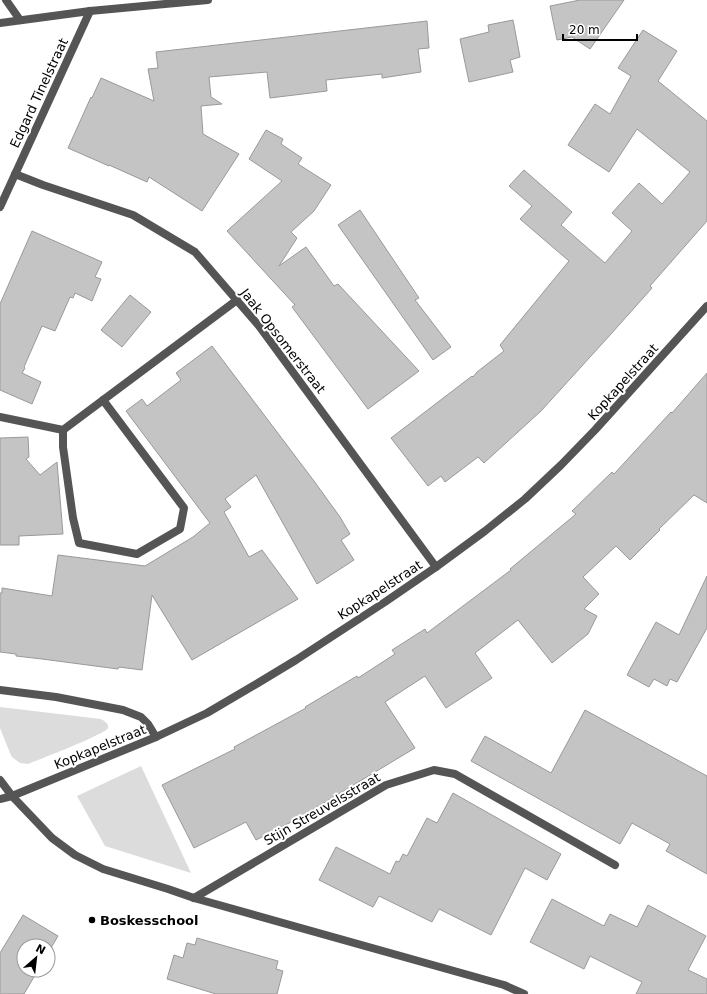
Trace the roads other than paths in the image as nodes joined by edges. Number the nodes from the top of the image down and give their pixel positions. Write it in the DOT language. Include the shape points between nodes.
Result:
graph roads {
  1 [pos="6,0"];
  2 [pos="208,0"];
  3 [pos="90,11"];
  4 [pos="20,20"];
  5 [pos="0,23"];
  6 [pos="15,174"];
  7 [pos="0,207"];
  8 [pos="237,300"];
  9 [pos="707,306"];
  10 [pos="103,400"];
  11 [pos="0,417"];
  12 [pos="63,430"];
  13 [pos="436,567"];
  14 [pos="0,690"];
  15 [pos="156,737"];
  16 [pos="0,780"];
  17 [pos="12,796"];
  18 [pos="0,799"];
  19 [pos="615,865"];
  20 [pos="194,898"];
  21 [pos="524,994"];
  1 -- 4 [label="street"];
  2 -- 3 [label="street"];
  3 -- 4 [label="street"];
  3 -- 6 [label="street, Edgard Tinelstraat"];
  4 -- 5 [label="street"];
  6 -- 7 [label="street, Edgard Tinelstraat"];
  6 -- 8 [label="street, Jaak Opsomerstraat" via="134,216 195,252"];
  8 -- 10 [label="street"];
  8 -- 13 [label="street, Jaak Opsomerstraat" via="259,326"];
  9 -- 13 [label="street, Kopkapelstraat" via="561,465 525,499"];
  10 -- 12 [label="street"];
  10 -- 12 [label="street" via="184,508 180,528 137,554 79,543 73,518"];
  11 -- 12 [label="street"];
  13 -- 15 [label="street, Kopkapelstraat" via="258,683"];
  14 -- 15 [label="street" via="56,697 123,710 141,717"];
  15 -- 17 [label="street, Kopkapelstraat"];
  16 -- 17 [label="street"];
  17 -- 18 [label="street, Kopkapelstraat"];
  17 -- 20 [label="street" via="52,838 76,855 103,869"];
  19 -- 20 [label="street, Stijn Streuvelsstraat" via="455,774 434,770 386,785"];
  20 -- 21 [label="street" via="504,985"];
}
